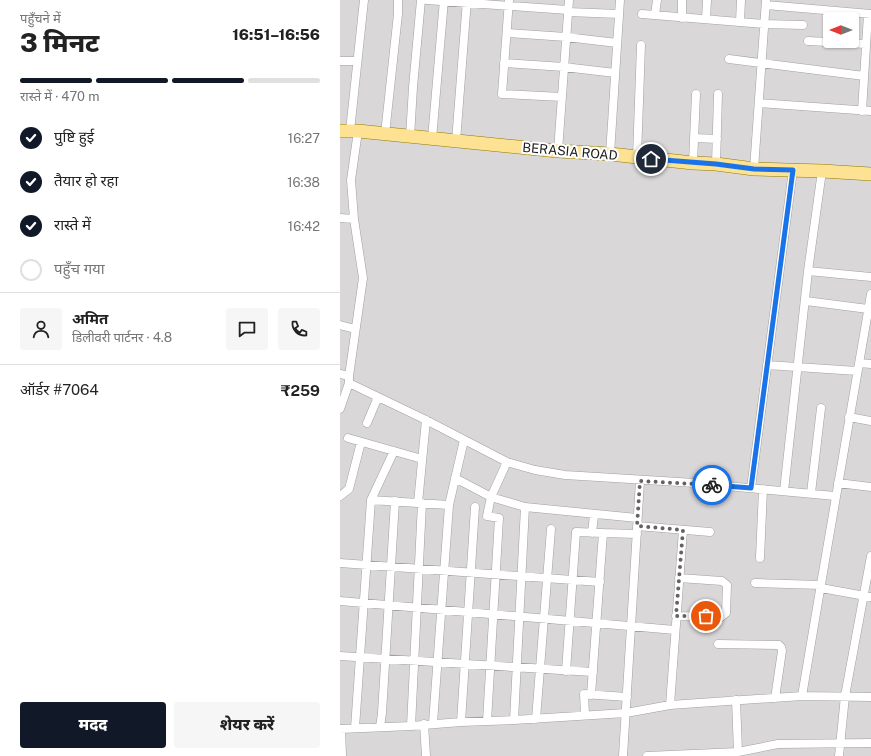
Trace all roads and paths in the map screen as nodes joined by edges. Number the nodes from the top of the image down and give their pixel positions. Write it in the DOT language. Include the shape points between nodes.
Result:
graph roads {
  1 [pos="364,0"];
  2 [pos="398,0"];
  3 [pos="421,0"];
  4 [pos="427,0"];
  5 [pos="444,0"];
  6 [pos="569,0"];
  7 [pos="620,0"];
  8 [pos="657,0"];
  9 [pos="682,0"];
  10 [pos="707,0"];
  11 [pos="741,0"];
  12 [pos="467,2"];
  13 [pos="766,2"];
  14 [pos="509,3"];
  15 [pos="568,11"];
  16 [pos="619,14"];
  17 [pos="642,14"];
  18 [pos="869,14"];
  19 [pos="655,16"];
  20 [pos="682,18"];
  21 [pos="706,19"];
  22 [pos="740,22"];
  23 [pos="764,24"];
  24 [pos="803,25"];
  25 [pos="506,32"];
  26 [pos="566,37"];
  27 [pos="808,41"];
  28 [pos="617,43"];
  29 [pos="866,44"];
  30 [pos="641,45"];
  31 [pos="729,59"];
  32 [pos="340,61"];
  33 [pos="357,61"];
  34 [pos="504,63"];
  35 [pos="762,63"];
  36 [pos="564,67"];
  37 [pos="615,73"];
  38 [pos="864,76"];
  39 [pos="696,94"];
  40 [pos="718,94"];
  41 [pos="562,97"];
  42 [pos="759,103"];
  43 [pos="862,111"];
  44 [pos="871,111"];
  45 [pos="349,131"];
  46 [pos="386,134"];
  47 [pos="410,137"];
  48 [pos="432,138"];
  49 [pos="695,138"];
  50 [pos="717,138"];
  51 [pos="456,141"];
  52 [pos="558,151"];
  53 [pos="610,154"];
  54 [pos="637,157"];
  55 [pos="694,163"];
  56 [pos="716,164"];
  57 [pos="754,169"];
  58 [pos="793,170"];
  59 [pos="822,171"];
  60 [pos="871,174"];
  61 [pos="340,218"];
  62 [pos="354,219"];
  63 [pos="808,271"];
  64 [pos="871,277"];
  65 [pos="871,298"];
  66 [pos="806,302"];
  67 [pos="868,309"];
  68 [pos="340,324"];
  69 [pos="355,329"];
  70 [pos="871,364"];
  71 [pos="768,365"];
  72 [pos="858,366"];
  73 [pos="797,367"];
  74 [pos="340,374"];
  75 [pos="349,380"];
  76 [pos="378,397"];
  77 [pos="821,408"];
  78 [pos="340,409"];
  79 [pos="849,417"];
  80 [pos="426,420"];
  81 [pos="871,421"];
  82 [pos="366,423"];
  83 [pos="348,438"];
  84 [pos="464,440"];
  85 [pos="361,442"];
  86 [pos="394,451"];
  87 [pos="422,459"];
  88 [pos="506,462"];
  89 [pos="455,478"];
  90 [pos="640,481"];
  91 [pos="838,483"];
  92 [pos="871,487"];
  93 [pos="751,488"];
  94 [pos="763,489"];
  95 [pos="784,491"];
  96 [pos="811,494"];
  97 [pos="340,496"];
  98 [pos="835,496"];
  99 [pos="491,497"];
  100 [pos="371,500"];
  101 [pos="395,501"];
  102 [pos="420,503"];
  103 [pos="449,505"];
  104 [pos="475,507"];
  105 [pos="525,507"];
  106 [pos="594,515"];
  107 [pos="637,526"];
  108 [pos="551,529"];
  109 [pos="683,530"];
  110 [pos="710,532"];
  111 [pos="592,533"];
  112 [pos="603,534"];
  113 [pos="871,556"];
  114 [pos="760,558"];
  115 [pos="340,563"];
  116 [pos="366,565"];
  117 [pos="391,567"];
  118 [pos="419,569"];
  119 [pos="444,571"];
  120 [pos="471,572"];
  121 [pos="495,574"];
  122 [pos="522,576"];
  123 [pos="547,578"];
  124 [pos="679,578"];
  125 [pos="573,580"];
  126 [pos="600,582"];
  127 [pos="755,583"];
  128 [pos="821,586"];
  129 [pos="867,597"];
  130 [pos="340,601"];
  131 [pos="364,603"];
  132 [pos="389,605"];
  133 [pos="417,608"];
  134 [pos="441,610"];
  135 [pos="467,612"];
  136 [pos="493,614"];
  137 [pos="520,616"];
  138 [pos="676,616"];
  139 [pos="544,619"];
  140 [pos="570,621"];
  141 [pos="597,623"];
  142 [pos="631,626"];
  143 [pos="675,630"];
  144 [pos="718,644"];
  145 [pos="340,656"];
  146 [pos="359,658"];
  147 [pos="386,659"];
  148 [pos="414,661"];
  149 [pos="437,663"];
  150 [pos="464,664"];
  151 [pos="490,666"];
  152 [pos="517,668"];
  153 [pos="540,669"];
  154 [pos="566,671"];
  155 [pos="593,672"];
  156 [pos="591,695"];
  157 [pos="802,696"];
  158 [pos="845,696"];
  159 [pos="627,697"];
  160 [pos="871,697"];
  161 [pos="775,698"];
  162 [pos="736,700"];
  163 [pos="670,705"];
  164 [pos="626,713"];
  165 [pos="584,715"];
  166 [pos="536,719"];
  167 [pos="487,720"];
  168 [pos="514,720"];
  169 [pos="461,722"];
  170 [pos="428,724"];
  171 [pos="411,726"];
  172 [pos="380,727"];
  173 [pos="340,728"];
  174 [pos="355,728"];
  175 [pos="871,743"];
  176 [pos="839,744"];
  177 [pos="738,752"];
  178 [pos="673,755"];
  179 [pos="342,756"];
  180 [pos="426,756"];
  181 [pos="624,756"];
  182 [pos="647,756"];
  183 [pos="839,756"];
  1 -- 33 [label="street"];
  2 -- 46 [label="street"];
  3 -- 47 [label="street"];
  4 -- 5 [label="street"];
  5 -- 12 [label="street"];
  5 -- 48 [label="street"];
  6 -- 15 [label="street"];
  7 -- 16 [label="street"];
  8 -- 19 [label="street"];
  9 -- 20 [label="street"];
  10 -- 21 [label="street"];
  11 -- 22 [label="street"];
  12 -- 14 [label="street"];
  12 -- 51 [label="street"];
  13 -- 18 [label="street"];
  13 -- 23 [label="street"];
  14 -- 15 [label="street"];
  14 -- 25 [label="street"];
  15 -- 16 [label="street"];
  15 -- 26 [label="street"];
  16 -- 28 [label="street"];
  17 -- 19 [label="street"];
  18 -- 29 [label="street"];
  19 -- 20 [label="street"];
  20 -- 21 [label="street"];
  21 -- 22 [label="street"];
  22 -- 23 [label="street"];
  23 -- 24 [label="street"];
  23 -- 35 [label="street"];
  25 -- 26 [label="street"];
  25 -- 34 [label="street"];
  26 -- 28 [label="street"];
  26 -- 36 [label="street"];
  27 -- 29 [label="street"];
  28 -- 37 [label="street"];
  29 -- 38 [label="street"];
  30 -- 54 [label="street"];
  31 -- 35 [label="street"];
  32 -- 33 [label="street"];
  33 -- 45 [label="street"];
  34 -- 36 [label="street"];
  34 -- 41 [label="street" via="502,94"];
  35 -- 38 [label="street"];
  35 -- 42 [label="street"];
  36 -- 37 [label="street"];
  36 -- 41 [label="street"];
  37 -- 53 [label="street"];
  38 -- 43 [label="street"];
  39 -- 49 [label="street"];
  40 -- 50 [label="street"];
  41 -- 52 [label="street"];
  42 -- 43 [label="street"];
  42 -- 57 [label="street"];
  43 -- 44 [label="street"];
  45 -- 46 [label="main road, BERASIA ROAD"];
  45 -- 62 [label="street"];
  46 -- 47 [label="main road, BERASIA ROAD"];
  47 -- 48 [label="main road, BERASIA ROAD"];
  48 -- 51 [label="main road, BERASIA ROAD"];
  49 -- 50 [label="street"];
  49 -- 55 [label="street"];
  50 -- 56 [label="street"];
  51 -- 52 [label="main road, BERASIA ROAD"];
  52 -- 53 [label="main road, BERASIA ROAD"];
  53 -- 54 [label="main road, BERASIA ROAD"];
  54 -- 55 [label="main road, BERASIA ROAD"];
  55 -- 56 [label="main road, BERASIA ROAD"];
  56 -- 57 [label="main road, BERASIA ROAD"];
  57 -- 58 [label="main road, BERASIA ROAD"];
  58 -- 59 [label="main road, BERASIA ROAD"];
  58 -- 71 [label="street"];
  59 -- 60 [label="main road, BERASIA ROAD"];
  59 -- 63 [label="street"];
  61 -- 62 [label="street"];
  62 -- 69 [label="street" via="364,278"];
  63 -- 64 [label="street"];
  63 -- 66 [label="street"];
  65 -- 67 [label="street"];
  66 -- 67 [label="street"];
  66 -- 73 [label="street"];
  67 -- 72 [label="street"];
  68 -- 69 [label="street"];
  69 -- 75 [label="street"];
  70 -- 72 [label="street"];
  71 -- 73 [label="street"];
  71 -- 93 [label="street"];
  72 -- 73 [label="street"];
  72 -- 79 [label="street"];
  73 -- 95 [label="street"];
  74 -- 75 [label="street"];
  75 -- 76 [label="street"];
  75 -- 78 [label="street"];
  76 -- 80 [label="street"];
  76 -- 82 [label="street"];
  77 -- 96 [label="street"];
  79 -- 81 [label="street"];
  79 -- 91 [label="street"];
  80 -- 84 [label="street"];
  80 -- 87 [label="street"];
  83 -- 85 [label="street"];
  84 -- 88 [label="street"];
  84 -- 89 [label="street"];
  85 -- 86 [label="street"];
  85 -- 97 [label="street" via="349,489"];
  86 -- 87 [label="street"];
  86 -- 100 [label="street"];
  87 -- 102 [label="street"];
  88 -- 90 [label="street" via="565,475"];
  88 -- 99 [label="street"];
  89 -- 99 [label="street"];
  89 -- 103 [label="street"];
  90 -- 93 [label="street"];
  90 -- 107 [label="street"];
  91 -- 92 [label="street"];
  91 -- 98 [label="street"];
  93 -- 94 [label="street"];
  94 -- 95 [label="street"];
  94 -- 114 [label="street"];
  95 -- 96 [label="street"];
  96 -- 98 [label="street"];
  98 -- 128 [label="street"];
  99 -- 105 [label="street"];
  99 -- 121 [label="street" via="487,516 499,518"];
  100 -- 101 [label="street"];
  100 -- 116 [label="street"];
  101 -- 102 [label="street"];
  101 -- 117 [label="street"];
  102 -- 103 [label="street"];
  102 -- 118 [label="street"];
  103 -- 119 [label="street"];
  104 -- 120 [label="street"];
  105 -- 106 [label="street"];
  105 -- 122 [label="street"];
  106 -- 107 [label="street"];
  106 -- 111 [label="street"];
  107 -- 109 [label="street"];
  107 -- 112 [label="street"];
  107 -- 142 [label="street"];
  108 -- 123 [label="street"];
  109 -- 110 [label="street"];
  109 -- 124 [label="street"];
  111 -- 112 [label="street"];
  111 -- 125 [label="street" via="576,532"];
  112 -- 126 [label="street"];
  113 -- 129 [label="street"];
  115 -- 116 [label="street"];
  116 -- 117 [label="street"];
  116 -- 131 [label="street"];
  117 -- 118 [label="street"];
  117 -- 132 [label="street"];
  118 -- 119 [label="street"];
  118 -- 133 [label="street"];
  119 -- 120 [label="street"];
  119 -- 134 [label="street"];
  120 -- 121 [label="street"];
  120 -- 135 [label="street"];
  121 -- 122 [label="street"];
  121 -- 136 [label="street"];
  122 -- 123 [label="street"];
  122 -- 137 [label="street"];
  123 -- 125 [label="street"];
  123 -- 139 [label="street"];
  124 -- 138 [label="street"];
  124 -- 138 [label="street" via="722,581 727,585 726,613 721,617"];
  125 -- 126 [label="street"];
  125 -- 140 [label="street"];
  126 -- 141 [label="street"];
  127 -- 128 [label="street"];
  128 -- 129 [label="street"];
  128 -- 157 [label="street"];
  129 -- 158 [label="street"];
  130 -- 131 [label="street"];
  131 -- 132 [label="street"];
  131 -- 146 [label="street"];
  132 -- 133 [label="street"];
  132 -- 147 [label="street"];
  133 -- 134 [label="street"];
  133 -- 148 [label="street"];
  134 -- 135 [label="street"];
  134 -- 149 [label="street"];
  135 -- 136 [label="street"];
  135 -- 150 [label="street"];
  136 -- 137 [label="street"];
  136 -- 151 [label="street"];
  137 -- 139 [label="street"];
  137 -- 152 [label="street"];
  138 -- 143 [label="street"];
  139 -- 140 [label="street"];
  139 -- 153 [label="street"];
  140 -- 141 [label="street"];
  140 -- 154 [label="street"];
  141 -- 142 [label="street"];
  141 -- 155 [label="street"];
  142 -- 143 [label="street"];
  142 -- 159 [label="street"];
  143 -- 163 [label="street"];
  144 -- 161 [label="street" via="781,647"];
  145 -- 146 [label="street"];
  146 -- 147 [label="street"];
  146 -- 174 [label="street"];
  147 -- 148 [label="street"];
  147 -- 172 [label="street"];
  148 -- 149 [label="street"];
  148 -- 171 [label="street"];
  149 -- 150 [label="street"];
  149 -- 170 [label="street"];
  150 -- 151 [label="street"];
  150 -- 169 [label="street"];
  151 -- 152 [label="street"];
  151 -- 167 [label="street"];
  152 -- 153 [label="street"];
  152 -- 168 [label="street"];
  153 -- 154 [label="street"];
  153 -- 166 [label="street"];
  154 -- 155 [label="street"];
  155 -- 156 [label="street"];
  156 -- 159 [label="street"];
  156 -- 165 [label="street" via="584,694"];
  157 -- 158 [label="street"];
  157 -- 161 [label="street"];
  158 -- 160 [label="street"];
  158 -- 176 [label="street"];
  159 -- 164 [label="street"];
  161 -- 162 [label="street"];
  162 -- 163 [label="street"];
  162 -- 177 [label="street"];
  163 -- 164 [label="street"];
  164 -- 165 [label="street"];
  164 -- 181 [label="street"];
  165 -- 166 [label="street"];
  166 -- 168 [label="street"];
  167 -- 168 [label="street"];
  167 -- 169 [label="street"];
  169 -- 170 [label="street"];
  170 -- 171 [label="street"];
  170 -- 180 [label="street"];
  171 -- 172 [label="street"];
  172 -- 174 [label="street"];
  173 -- 174 [label="street"];
  173 -- 179 [label="street"];
  175 -- 176 [label="street"];
  176 -- 177 [label="street" via="778,744"];
  176 -- 183 [label="street"];
  177 -- 178 [label="street"];
  178 -- 182 [label="street"];
}
